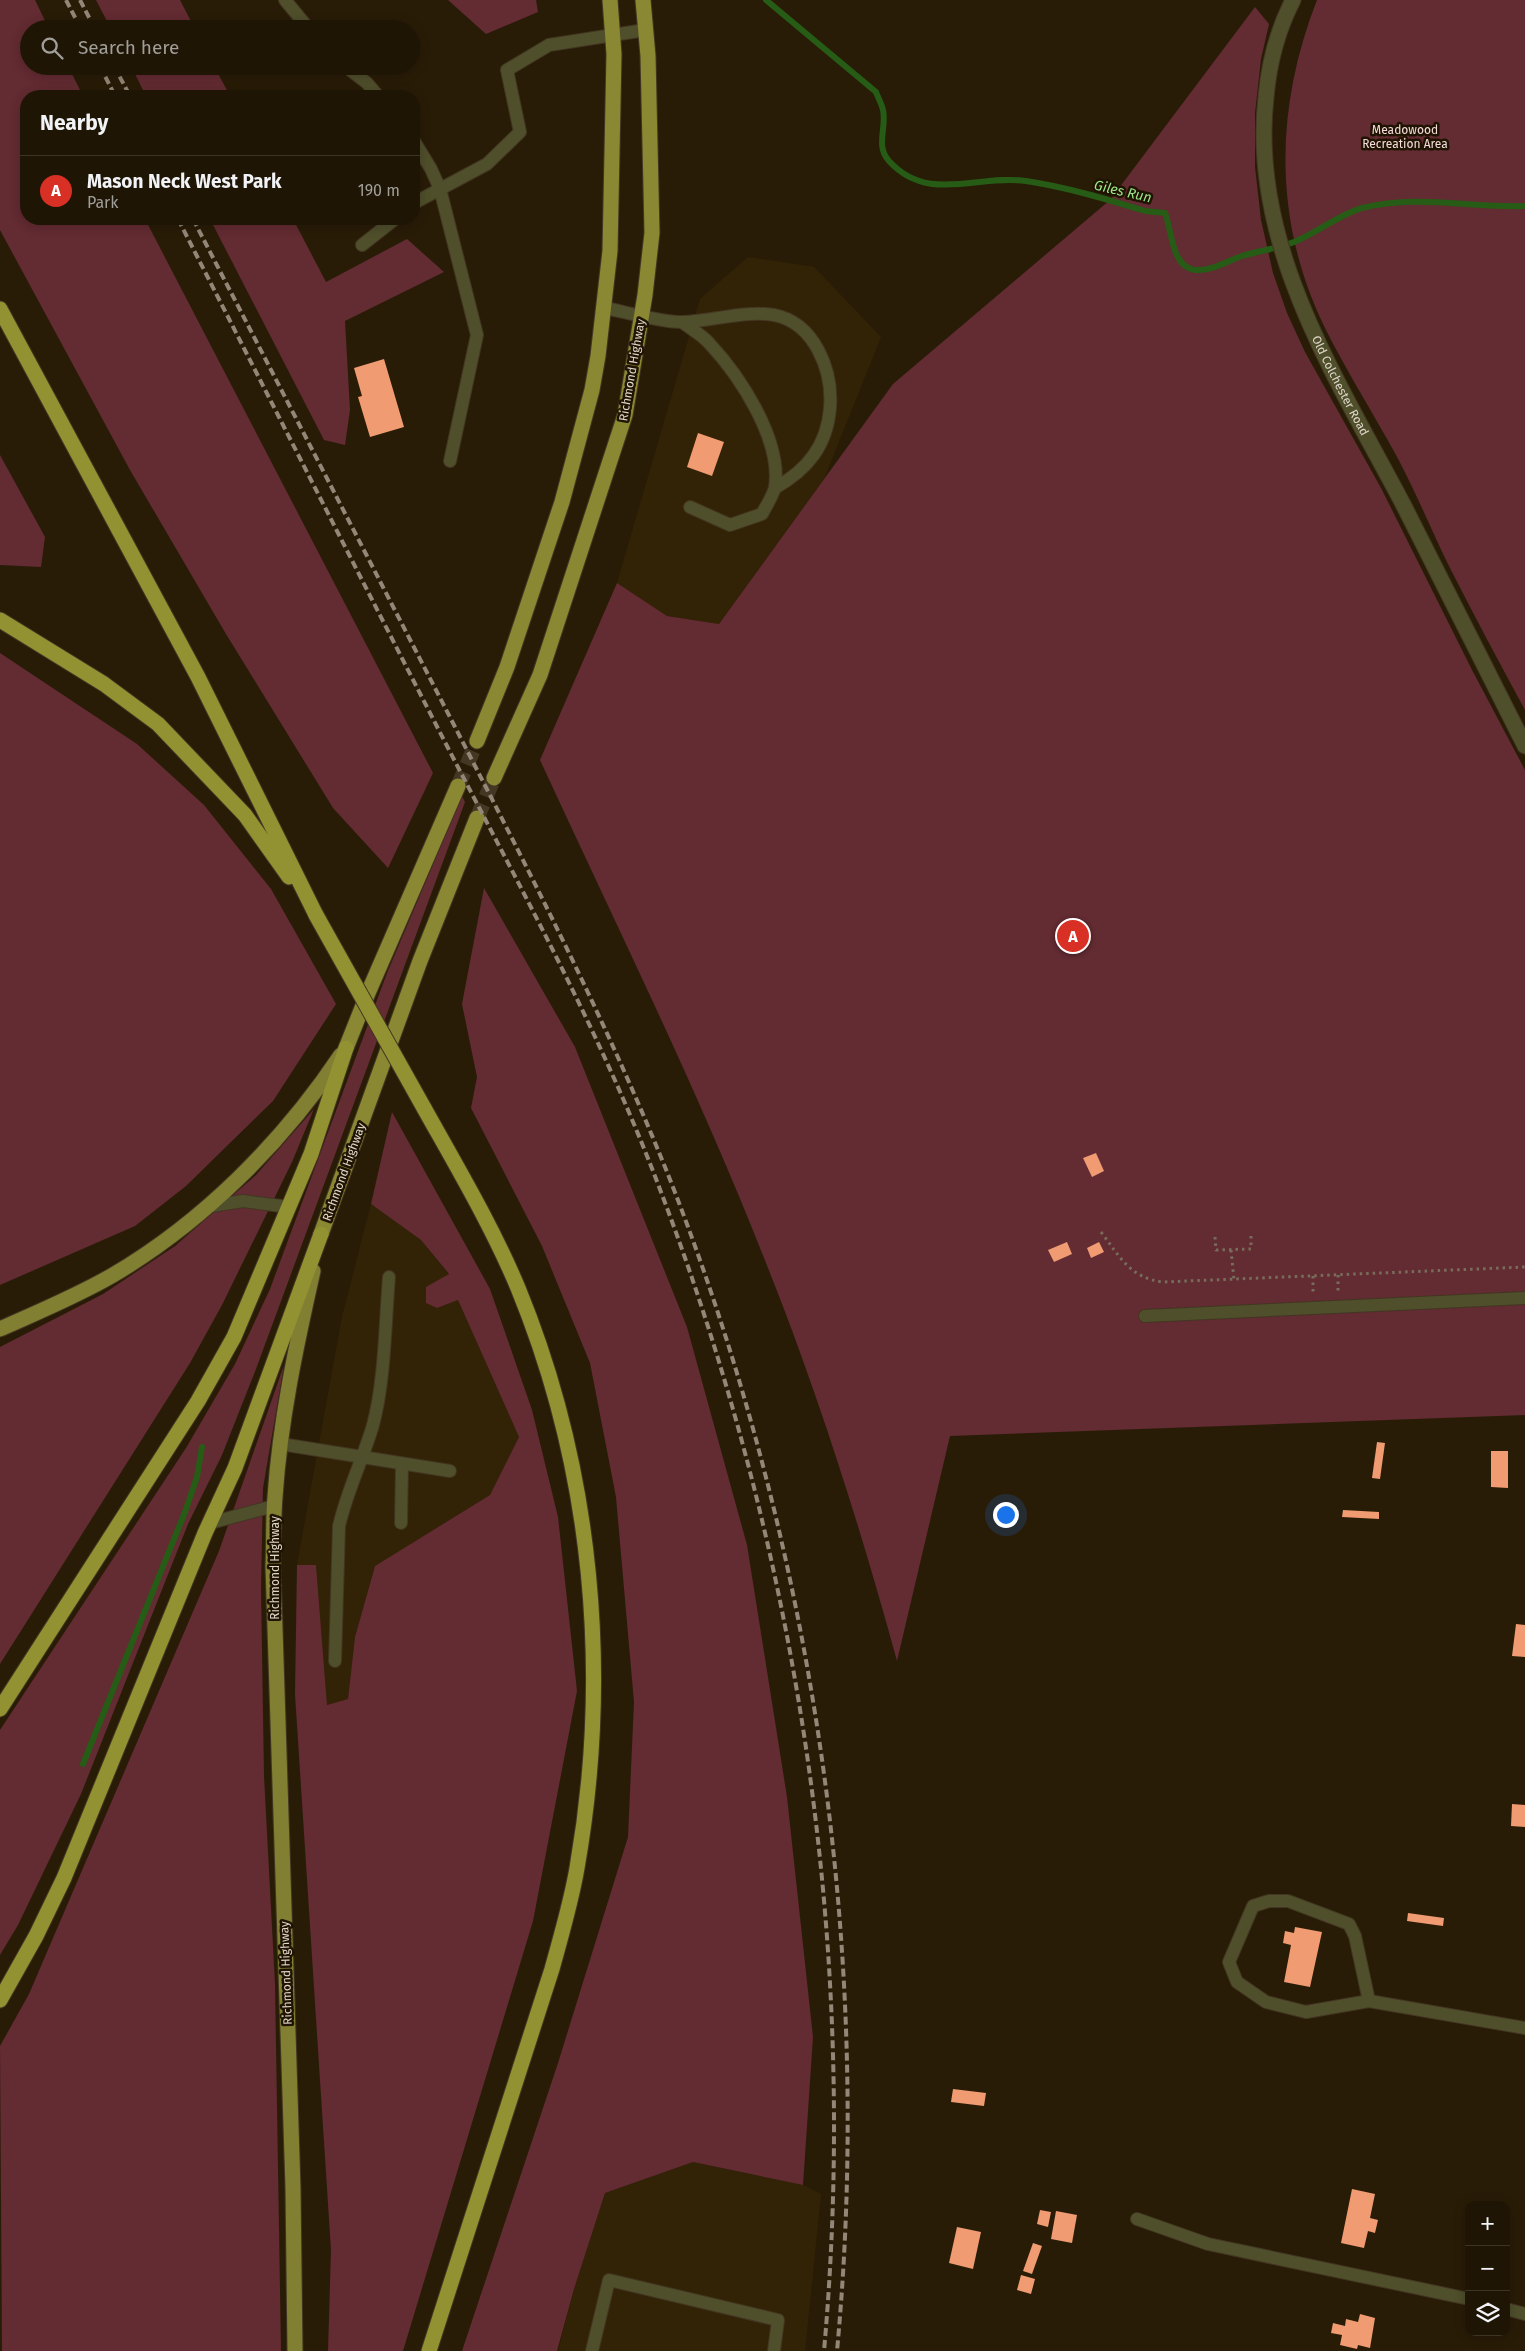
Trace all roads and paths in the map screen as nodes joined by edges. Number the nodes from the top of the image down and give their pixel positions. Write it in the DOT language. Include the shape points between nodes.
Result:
graph roads {
  1 [pos="285,0"];
  2 [pos="610,0"];
  3 [pos="643,0"];
  4 [pos="1290,1"];
  5 [pos="302,20"];
  6 [pos="645,30"];
  7 [pos="613,35"];
  8 [pos="357,75"];
  9 [pos="373,90"];
  10 [pos="420,152"];
  11 [pos="440,189"];
  12 [pos="420,200"];
  13 [pos="387,225"];
  14 [pos="362,245"];
  15 [pos="605,308"];
  16 [pos="0,309"];
  17 [pos="642,315"];
  18 [pos="682,322"];
  19 [pos="450,461"];
  20 [pos="775,488"];
  21 [pos="690,507"];
  22 [pos="0,620"];
  23 [pos="477,741"];
  24 [pos="1525,746"];
  25 [pos="494,778"];
  26 [pos="458,786"];
  27 [pos="477,818"];
  28 [pos="316,915"];
  29 [pos="346,1048"];
  30 [pos="205,1207"];
  31 [pos="289,1208"];
  32 [pos="1101,1232"];
  33 [pos="321,1234"];
  34 [pos="1251,1235"];
  35 [pos="1215,1237"];
  36 [pos="1231,1250"];
  37 [pos="1525,1268"];
  38 [pos="389,1277"];
  39 [pos="1234,1280"];
  40 [pos="1525,1298"];
  41 [pos="1146,1316"];
  42 [pos="0,1329"];
  43 [pos="281,1444"];
  44 [pos="362,1457"];
  45 [pos="402,1464"];
  46 [pos="450,1471"];
  47 [pos="274,1506"];
  48 [pos="210,1523"];
  49 [pos="401,1523"];
  50 [pos="335,1661"];
  51 [pos="0,1709"];
  52 [pos="0,2000"];
  53 [pos="1369,2001"];
  54 [pos="1525,2028"];
  55 [pos="1137,2219"];
  56 [pos="1465,2298"];
  57 [pos="1510,2310"];
  58 [pos="1525,2314"];
  59 [pos="295,2351"];
  60 [pos="429,2351"];
  61 [pos="592,2351"];
  62 [pos="774,2351"];
  1 -- 5 [label="lane"];
  2 -- 7 [label="highway"];
  3 -- 6 [label="highway, Richmond Highway"];
  4 -- 24 [label="street, Old Colchester Road" via="1268,73 1263,120 1266,181 1288,268 1317,341"];
  6 -- 7 [label="lane"];
  6 -- 17 [label="highway, Richmond Highway" via="652,234"];
  7 -- 11 [label="lane" via="549,46 507,70 520,132 487,164"];
  7 -- 15 [label="highway" via="611,221"];
  8 -- 9 [label="lane"];
  10 -- 11 [label="lane"];
  11 -- 12 [label="lane"];
  11 -- 19 [label="lane" via="477,335"];
  13 -- 14 [label="lane"];
  15 -- 17 [label="lane"];
  15 -- 23 [label="highway" via="592,390 562,502 507,667"];
  16 -- 28 [label="highway" via="198,676"];
  17 -- 18 [label="lane"];
  17 -- 25 [label="highway, Richmond Highway" via="625,415 540,675"];
  18 -- 20 [label="lane" via="708,342 757,411 775,456"];
  18 -- 20 [label="lane" via="773,315 791,322 819,350 828,374 831,396 822,442 800,472"];
  20 -- 21 [label="lane" via="762,514 730,525"];
  22 -- 28 [label="highway" via="104,684 158,724 245,815"];
  26 -- 29 [label="highway"];
  27 -- 33 [label="highway, Richmond Highway" via="420,961"];
  28 -- 60 [label="highway, bridge" via="494,1235 518,1287 538,1341 570,1451 590,1580 594,1692 591,1764 586,1813 568,1912"];
  29 -- 30 [label="main road" via="320,1087 281,1133"];
  29 -- 31 [label="highway"];
  30 -- 31 [label="lane" via="243,1201"];
  30 -- 42 [label="main road" via="113,1275"];
  31 -- 51 [label="highway" via="234,1337 198,1401"];
  32 -- 39 [label="path" via="1129,1268 1142,1277 1163,1282"];
  33 -- 43 [label="main road, Richmond Highway" via="291,1367"];
  33 -- 48 [label="highway" via="235,1468"];
  34 -- 36 [label="path" via="1251,1249"];
  35 -- 36 [label="path" via="1216,1250"];
  36 -- 39 [label="path"];
  37 -- 39 [label="path"];
  38 -- 44 [label="lane" via="378,1401"];
  40 -- 41 [label="lane"];
  43 -- 44 [label="lane"];
  43 -- 47 [label="main road, Richmond Highway"];
  44 -- 45 [label="lane"];
  44 -- 50 [label="lane" via="339,1526"];
  45 -- 46 [label="lane"];
  45 -- 49 [label="lane"];
  47 -- 48 [label="lane"];
  47 -- 59 [label="main road, Richmond Highway"];
  48 -- 52 [label="highway" via="64,1878"];
  53 -- 53 [label="lane" via="1306,2012 1266,2002 1237,1982 1229,1962 1253,1906 1288,1901 1349,1924"];
  53 -- 54 [label="lane"];
  55 -- 56 [label="lane" via="1217,2246"];
  57 -- 58 [label="lane"];
  61 -- 62 [label="lane" via="609,2280 778,2320"];
}
